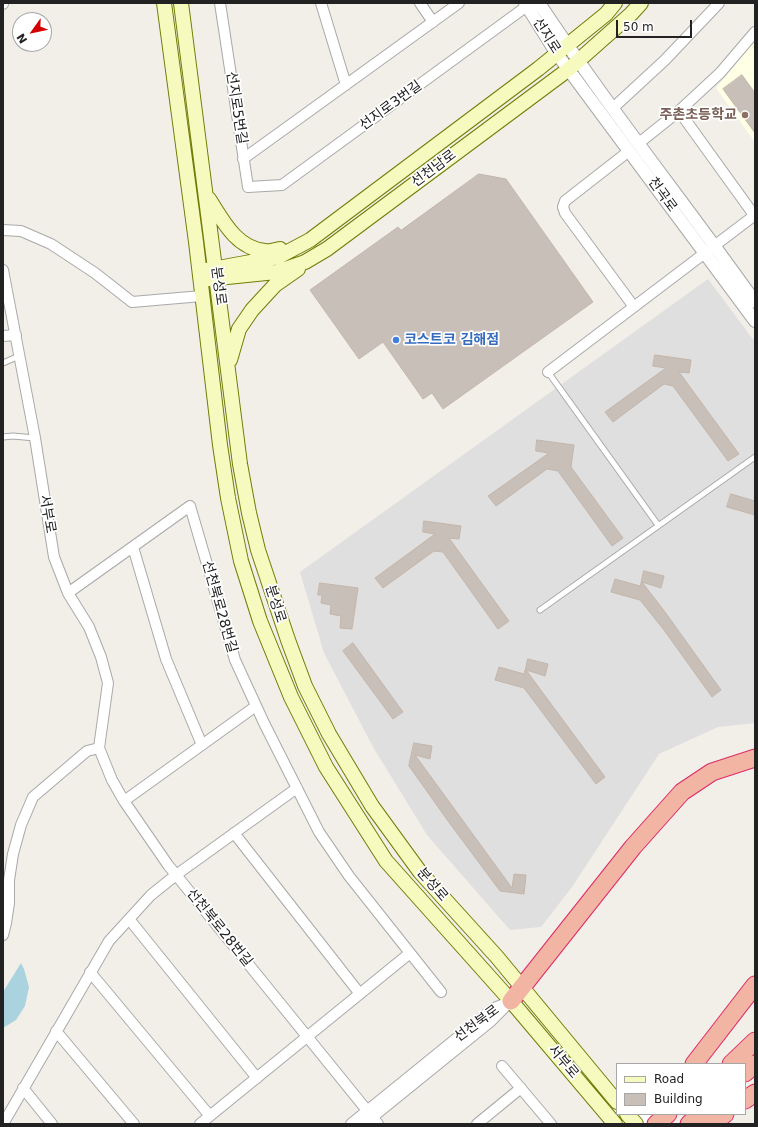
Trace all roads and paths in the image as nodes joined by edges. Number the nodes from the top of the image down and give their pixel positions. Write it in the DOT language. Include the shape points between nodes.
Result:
graph roads {
  1 [pos="164,3"];
  2 [pos="181,3"];
  3 [pos="220,3"];
  4 [pos="322,3"];
  5 [pos="420,3"];
  6 [pos="459,3"];
  7 [pos="539,3"];
  8 [pos="615,3"];
  9 [pos="641,3"];
  10 [pos="719,3"];
  11 [pos="526,4"];
  12 [pos="433,22"];
  13 [pos="755,32"];
  14 [pos="562,50"];
  15 [pos="573,65"];
  16 [pos="346,85"];
  17 [pos="613,108"];
  18 [pos="679,112"];
  19 [pos="639,143"];
  20 [pos="629,151"];
  21 [pos="244,159"];
  22 [pos="206,194"];
  23 [pos="755,215"];
  24 [pos="3,230"];
  25 [pos="300,245"];
  26 [pos="715,246"];
  27 [pos="327,249"];
  28 [pos="705,254"];
  29 [pos="3,270"];
  30 [pos="216,274"];
  31 [pos="200,275"];
  32 [pos="202,296"];
  33 [pos="755,302"];
  34 [pos="634,307"];
  35 [pos="755,321"];
  36 [pos="16,335"];
  37 [pos="3,336"];
  38 [pos="19,356"];
  39 [pos="3,362"];
  40 [pos="228,366"];
  41 [pos="548,372"];
  42 [pos="3,437"];
  43 [pos="35,438"];
  44 [pos="755,456"];
  45 [pos="658,525"];
  46 [pos="133,547"];
  47 [pos="68,593"];
  48 [pos="540,610"];
  49 [pos="256,706"];
  50 [pos="202,745"];
  51 [pos="99,748"];
  52 [pos="755,758"];
  53 [pos="297,788"];
  54 [pos="124,801"];
  55 [pos="234,833"];
  56 [pos="176,875"];
  57 [pos="129,919"];
  58 [pos="3,935"];
  59 [pos="410,953"];
  60 [pos="90,972"];
  61 [pos="755,985"];
  62 [pos="522,988"];
  63 [pos="441,992"];
  64 [pos="360,994"];
  65 [pos="511,1001"];
  66 [pos="56,1031"];
  67 [pos="307,1037"];
  68 [pos="755,1041"];
  69 [pos="695,1063"];
  70 [pos="732,1063"];
  71 [pos="755,1064"];
  72 [pos="502,1066"];
  73 [pos="746,1072"];
  74 [pos="257,1078"];
  75 [pos="24,1088"];
  76 [pos="520,1088"];
  77 [pos="755,1093"];
  78 [pos="746,1099"];
  79 [pos="616,1101"];
  80 [pos="629,1115"];
  81 [pos="699,1115"];
  82 [pos="724,1115"];
  83 [pos="210,1116"];
  84 [pos="370,1119"];
  85 [pos="3,1124"];
  86 [pos="52,1124"];
  87 [pos="134,1124"];
  88 [pos="200,1124"];
  89 [pos="351,1124"];
  90 [pos="477,1124"];
  91 [pos="551,1124"];
  92 [pos="614,1124"];
  93 [pos="636,1124"];
  94 [pos="689,1124"];
  95 [pos="711,1124"];
  1 -- 31 [label="main road, 분성로"];
  2 -- 22 [label="main road, 분성로"];
  3 -- 21 [label="street, 선지로5번길"];
  4 -- 16 [label="street"];
  5 -- 12 [label="street"];
  6 -- 12 [label="street, 선지로5번길"];
  7 -- 14 [label="street, 선지로"];
  8 -- 14 [label="main road, 선천남로" via="606,14"];
  9 -- 15 [label="main road, 선천남로"];
  10 -- 17 [label="street" via="665,60"];
  11 -- 14 [label="street, 선지로"];
  11 -- 21 [label="street, 선지로3번길" via="282,185 248,186"];
  12 -- 16 [label="street, 선지로5번길"];
  13 -- 18 [label="street" via="720,73"];
  14 -- 15 [label="street, 선지로"];
  14 -- 25 [label="main road, 선천남로"];
  15 -- 17 [label="street, 천곡로"];
  15 -- 20 [label="street, 천곡로"];
  15 -- 27 [label="main road, 선천남로"];
  16 -- 21 [label="street, 선지로5번길"];
  17 -- 19 [label="street, 천곡로"];
  18 -- 19 [label="street"];
  18 -- 23 [label="street"];
  19 -- 26 [label="street, 천곡로"];
  20 -- 28 [label="street, 천곡로"];
  20 -- 34 [label="street" via="565,201 563,207"];
  22 -- 25 [label="main road" via="224,224 236,238 251,248 266,252"];
  22 -- 30 [label="main road, 분성로"];
  23 -- 26 [label="street"];
  24 -- 32 [label="street" via="21,231 51,244 95,273 132,302"];
  25 -- 30 [label="main road, 선천남로" via="278,257"];
  26 -- 28 [label="street"];
  26 -- 33 [label="street, 천곡로"];
  27 -- 30 [label="main road, 선천남로" via="305,262 276,272"];
  27 -- 40 [label="main road" via="275,285 252,310 239,330"];
  28 -- 34 [label="street"];
  28 -- 35 [label="street, 천곡로"];
  29 -- 36 [label="street, 서부로"];
  30 -- 31 [label="main road, 선천남로"];
  30 -- 40 [label="main road, 분성로"];
  31 -- 32 [label="main road, 분성로"];
  32 -- 65 [label="main road, 분성로" via="222,460 241,561 260,621 291,697 326,767 386,861"];
  34 -- 41 [label="street"];
  36 -- 37 [label="street"];
  36 -- 38 [label="street, 서부로"];
  38 -- 39 [label="lane"];
  38 -- 43 [label="street, 서부로"];
  40 -- 62 [label="main road, 분성로" via="240,464 258,550 306,686 330,734 372,806 420,872"];
  41 -- 45 [label="lane"];
  42 -- 43 [label="lane"];
  43 -- 47 [label="street, 서부로" via="54,557"];
  44 -- 45 [label="lane"];
  45 -- 48 [label="lane"];
  46 -- 47 [label="street"];
  46 -- 49 [label="street, 선천북로28번길" via="190,506 235,660"];
  46 -- 50 [label="street" via="166,659"];
  47 -- 51 [label="street, 서부로" via="89,627 108,683"];
  49 -- 50 [label="street"];
  49 -- 53 [label="street, 선천북로28번길"];
  50 -- 54 [label="street"];
  51 -- 54 [label="street"];
  51 -- 58 [label="street" via="87,751 34,797 21,825 13,854"];
  52 -- 62 [label="highway" via="712,772 682,792 633,847"];
  53 -- 55 [label="street, 선천북로28번길"];
  53 -- 59 [label="street, 선천북로28번길" via="319,832 349,876"];
  54 -- 56 [label="street"];
  55 -- 56 [label="street, 선천북로28번길"];
  55 -- 64 [label="street"];
  56 -- 57 [label="street" via="151,895"];
  56 -- 67 [label="street, 선천북로28번길"];
  57 -- 60 [label="street" via="109,941"];
  57 -- 74 [label="street"];
  59 -- 63 [label="street, 선천북로28번길"];
  59 -- 64 [label="street"];
  60 -- 66 [label="street"];
  60 -- 83 [label="street"];
  61 -- 69 [label="highway"];
  62 -- 65 [label="highway"];
  62 -- 79 [label="main road, 분성로"];
  64 -- 67 [label="street"];
  65 -- 84 [label="street, 선천북로" via="494,1008"];
  65 -- 92 [label="main road, 서부로"];
  66 -- 75 [label="street"];
  66 -- 87 [label="street"];
  67 -- 74 [label="street"];
  67 -- 84 [label="street, 선천북로28번길"];
  68 -- 70 [label="highway"];
  71 -- 73 [label="highway"];
  72 -- 76 [label="street"];
  74 -- 83 [label="street"];
  75 -- 85 [label="street"];
  75 -- 86 [label="street"];
  76 -- 90 [label="street"];
  76 -- 91 [label="street"];
  77 -- 78 [label="highway"];
  80 -- 93 [label="main road"];
  81 -- 94 [label="highway"];
  82 -- 95 [label="highway"];
  83 -- 88 [label="street"];
  84 -- 89 [label="street, 선천북로"];
}
